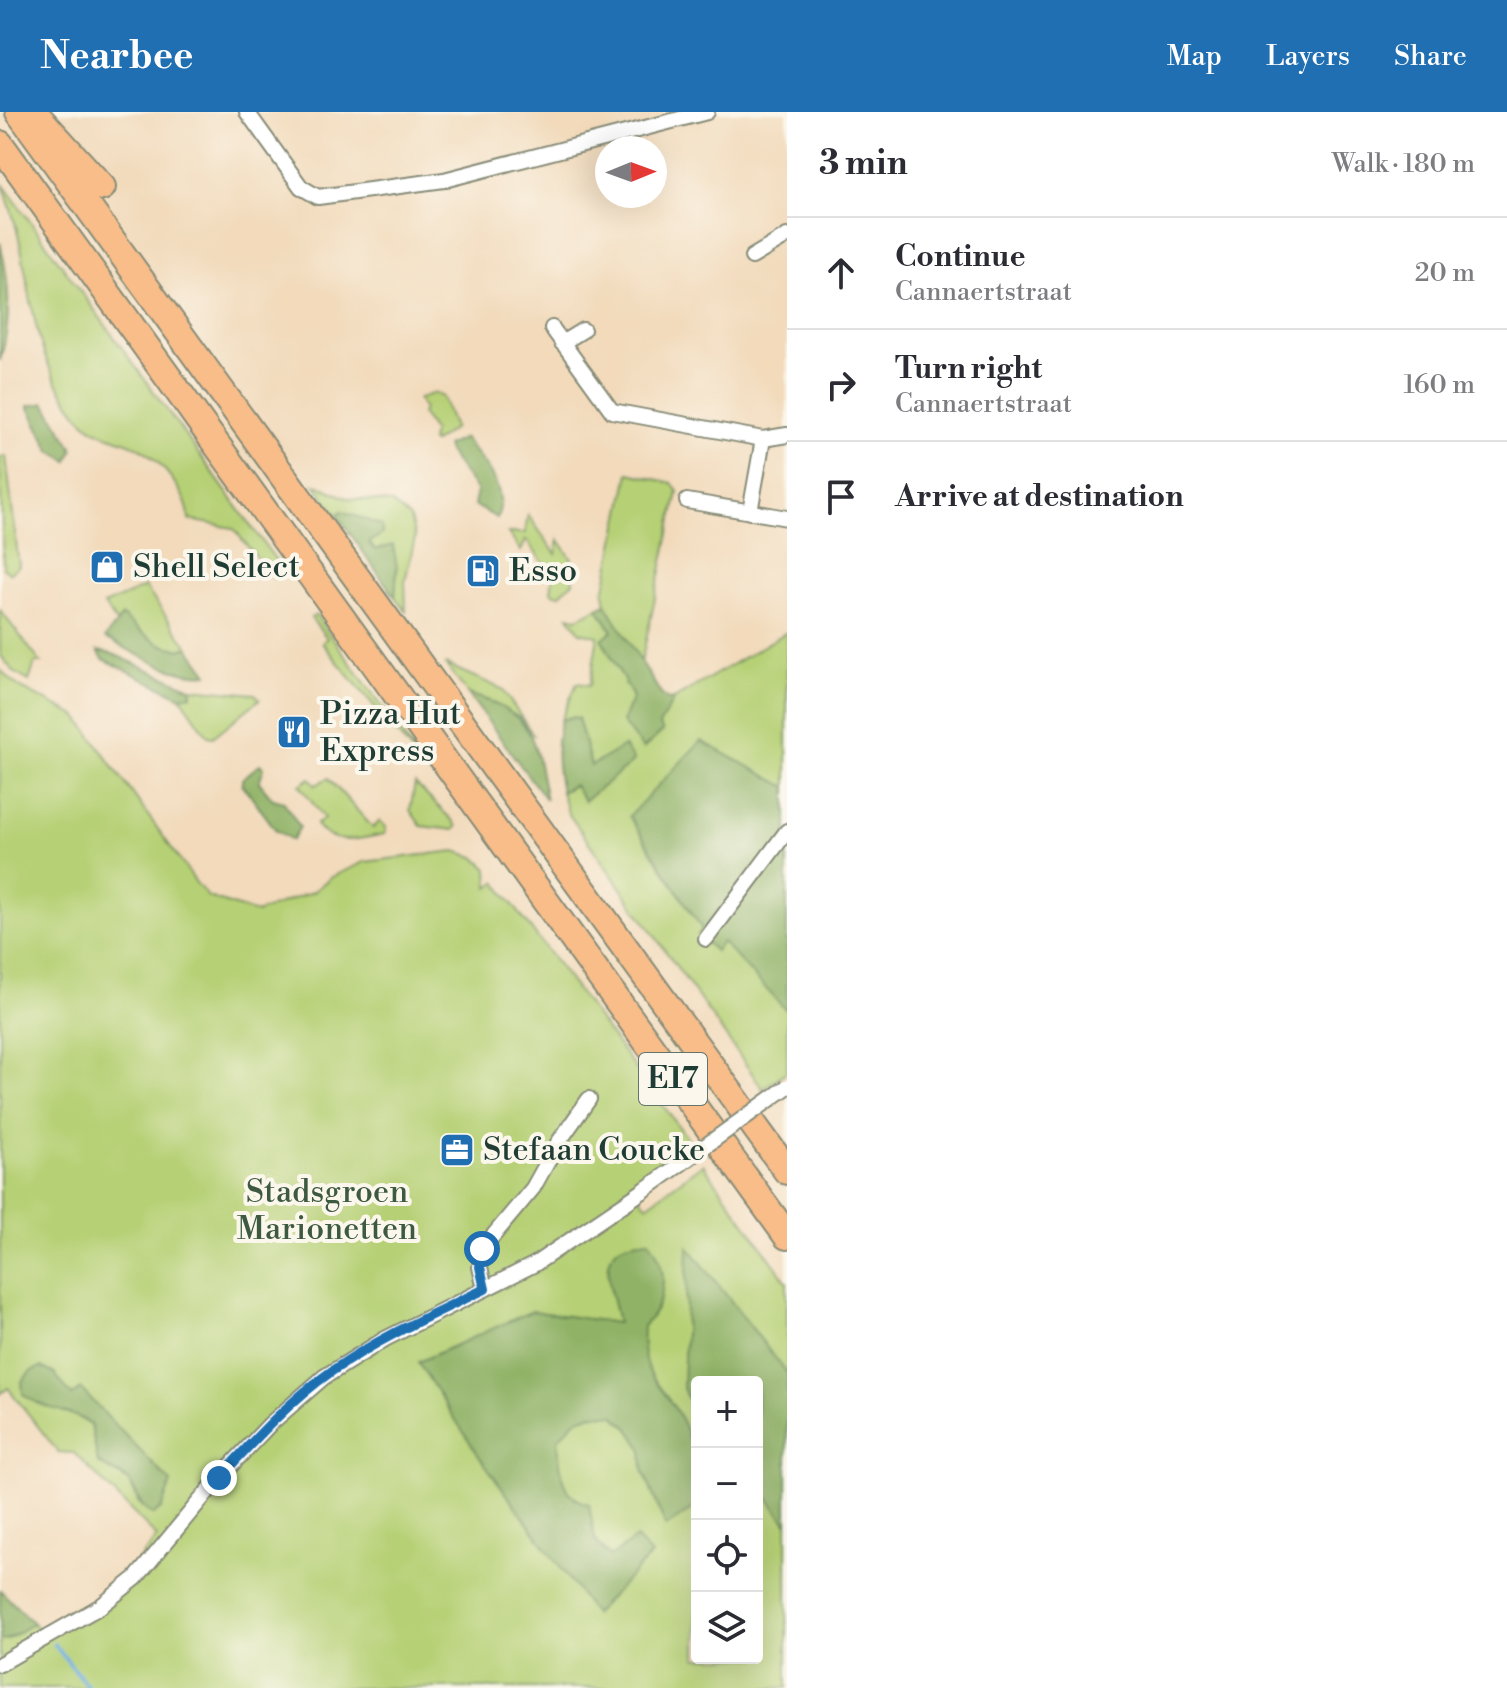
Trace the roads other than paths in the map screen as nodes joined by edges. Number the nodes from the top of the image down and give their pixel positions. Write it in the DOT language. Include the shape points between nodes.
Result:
graph roads {
  1 [pos="19,112"];
  2 [pos="26,112"];
  3 [pos="247,112"];
  4 [pos="707,112"];
  5 [pos="0,144"];
  6 [pos="102,187"];
  7 [pos="787,236"];
  8 [pos="752,257"];
  9 [pos="552,328"];
  10 [pos="583,330"];
  11 [pos="562,343"];
  12 [pos="787,435"];
  13 [pos="763,439"];
  14 [pos="687,501"];
  15 [pos="750,512"];
  16 [pos="787,518"];
  17 [pos="787,831"];
  18 [pos="480,846"];
  19 [pos="596,885"];
  20 [pos="558,922"];
  21 [pos="706,939"];
  22 [pos="652,987"];
  23 [pos="787,1087"];
  24 [pos="589,1099"];
  25 [pos="787,1171"];
  26 [pos="787,1236"];
  27 [pos="485,1289"];
  28 [pos="0,1664"];
  1 -- 22 [label="highway, E17"];
  2 -- 6 [label="highway" via="46,122"];
  3 -- 4 [label="street" via="301,187 318,197 444,180"];
  5 -- 20 [label="highway, E17"];
  7 -- 8 [label="street"];
  9 -- 11 [label="street"];
  10 -- 11 [label="street"];
  11 -- 13 [label="street" via="612,411"];
  12 -- 13 [label="street"];
  13 -- 15 [label="street"];
  14 -- 15 [label="street"];
  15 -- 16 [label="street"];
  17 -- 21 [label="street"];
  18 -- 20 [label="highway"];
  19 -- 22 [label="highway"];
  20 -- 26 [label="highway, E17"];
  22 -- 25 [label="highway, E17"];
  23 -- 27 [label="street, bridge" via="575,1240"];
  24 -- 27 [label="street" via="533,1188 482,1249"];
  27 -- 28 [label="street" via="385,1339 324,1377 219,1478 136,1578 101,1606"];
}
